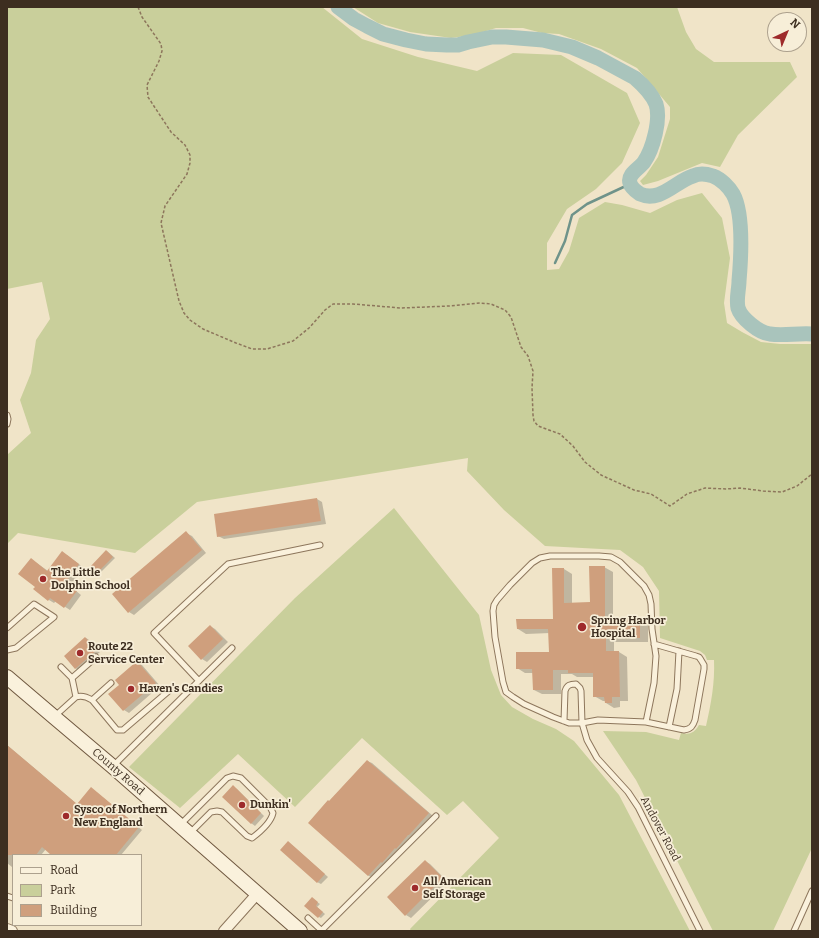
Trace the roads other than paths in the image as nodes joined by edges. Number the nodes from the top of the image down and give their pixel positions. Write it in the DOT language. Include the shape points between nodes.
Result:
graph roads {
  1 [pos="7,415"];
  2 [pos="7,424"];
  3 [pos="320,545"];
  4 [pos="7,628"];
  5 [pos="654,644"];
  6 [pos="232,648"];
  7 [pos="7,650"];
  8 [pos="679,651"];
  9 [pos="96,657"];
  10 [pos="61,667"];
  11 [pos="7,678"];
  12 [pos="72,678"];
  13 [pos="199,681"];
  14 [pos="112,683"];
  15 [pos="171,689"];
  16 [pos="76,697"];
  17 [pos="92,700"];
  18 [pos="54,717"];
  19 [pos="564,721"];
  20 [pos="646,722"];
  21 [pos="582,723"];
  22 [pos="669,727"];
  23 [pos="112,766"];
  24 [pos="436,816"];
  25 [pos="184,830"];
  26 [pos="812,891"];
  27 [pos="257,894"];
  28 [pos="308,918"];
  29 [pos="7,929"];
  30 [pos="12,931"];
  31 [pos="224,931"];
  32 [pos="300,931"];
  33 [pos="321,931"];
  34 [pos="700,931"];
  35 [pos="794,931"];
  1 -- 2 [label="lane"];
  3 -- 13 [label="lane" via="228,564 154,633"];
  4 -- 7 [label="lane" via="34,604 54,617 16,648"];
  5 -- 8 [label="lane"];
  5 -- 19 [label="lane" via="649,595 644,586 620,562 599,556 550,556 532,563 494,605 495,637 502,682 506,692 513,698"];
  5 -- 20 [label="lane" via="654,683"];
  6 -- 13 [label="lane"];
  8 -- 22 [label="lane" via="677,689"];
  8 -- 22 [label="lane" via="699,657 704,670 694,725 684,730"];
  9 -- 12 [label="lane"];
  10 -- 12 [label="lane"];
  11 -- 18 [label="main road, County Road"];
  12 -- 16 [label="lane"];
  13 -- 23 [label="lane"];
  14 -- 17 [label="lane"];
  15 -- 17 [label="lane" via="120,731"];
  16 -- 17 [label="lane" via="87,697"];
  16 -- 18 [label="lane"];
  18 -- 23 [label="main road, County Road"];
  19 -- 21 [label="lane"];
  19 -- 21 [label="lane, Andover Road" via="566,687 576,684 581,690"];
  20 -- 21 [label="lane" via="598,720"];
  20 -- 22 [label="lane"];
  21 -- 34 [label="lane, Andover Road" via="587,740 597,758 628,792 638,808"];
  23 -- 25 [label="main road, County Road"];
  24 -- 33 [label="lane"];
  25 -- 25 [label="lane" via="211,812 217,811 222,812 252,838 272,818 273,813 241,778 233,776 227,778"];
  25 -- 27 [label="main road, County Road"];
  26 -- 35 [label="lane"];
  27 -- 31 [label="street"];
  27 -- 32 [label="main road, County Road"];
  28 -- 33 [label="lane"];
  29 -- 30 [label="street"];
}
